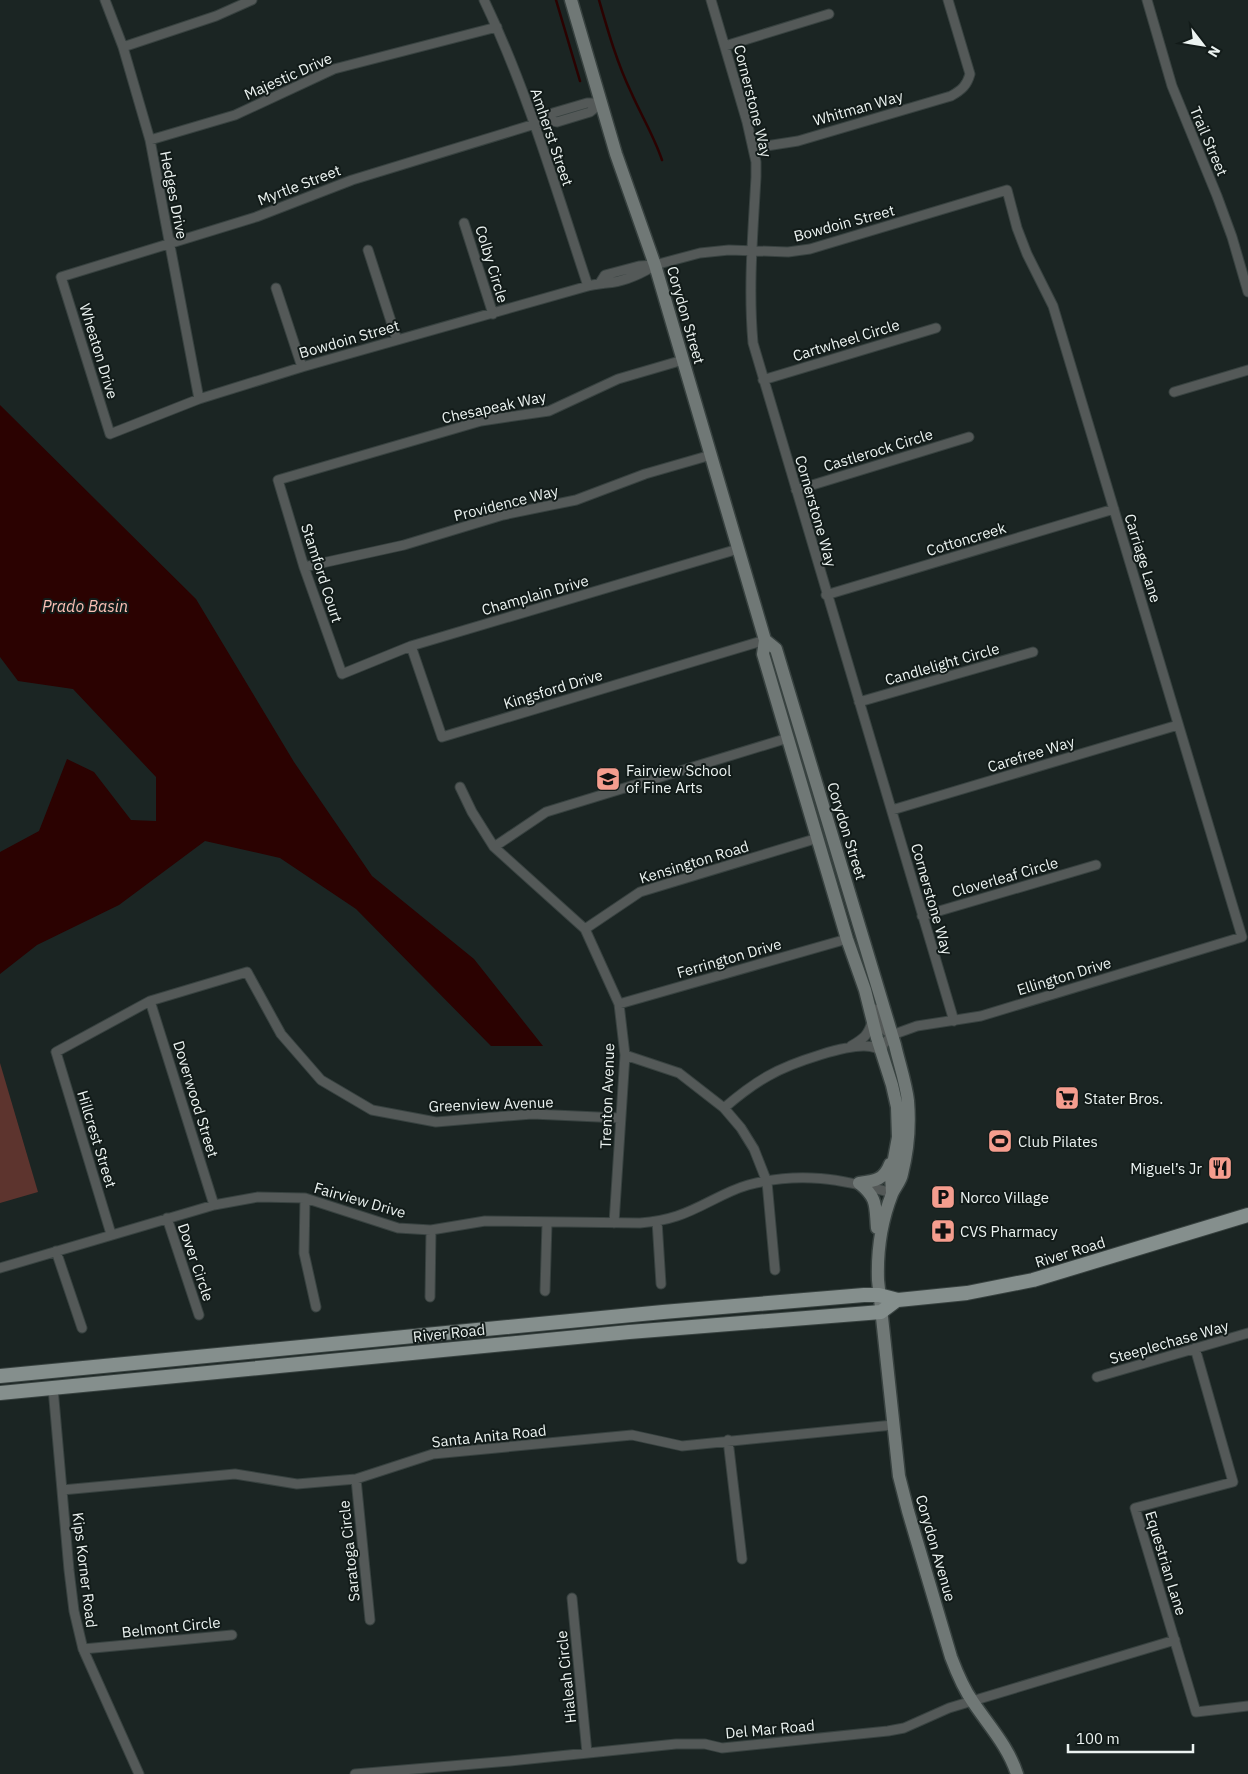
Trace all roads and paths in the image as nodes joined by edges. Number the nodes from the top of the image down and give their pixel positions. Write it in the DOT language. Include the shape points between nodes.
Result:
graph roads {
  1 [pos="105,0"];
  2 [pos="252,0"];
  3 [pos="484,0"];
  4 [pos="572,0"];
  5 [pos="711,0"];
  6 [pos="948,0"];
  7 [pos="1147,0"];
  8 [pos="829,14"];
  9 [pos="497,27"];
  10 [pos="725,46"];
  11 [pos="123,47"];
  12 [pos="601,103"];
  13 [pos="535,124"];
  14 [pos="150,140"];
  15 [pos="753,148"];
  16 [pos="1007,190"];
  17 [pos="464,223"];
  18 [pos="170,244"];
  19 [pos="368,250"];
  20 [pos="752,251"];
  21 [pos="655,265"];
  22 [pos="61,277"];
  23 [pos="588,286"];
  24 [pos="276,288"];
  25 [pos="1248,292"];
  26 [pos="493,314"];
  27 [pos="936,328"];
  28 [pos="397,340"];
  29 [pos="683,360"];
  30 [pos="302,367"];
  31 [pos="1248,370"];
  32 [pos="763,380"];
  33 [pos="1174,392"];
  34 [pos="199,399"];
  35 [pos="110,434"];
  36 [pos="969,437"];
  37 [pos="711,455"];
  38 [pos="278,480"];
  39 [pos="796,490"];
  40 [pos="1114,509"];
  41 [pos="738,549"];
  42 [pos="304,567"];
  43 [pos="826,595"];
  44 [pos="765,640"];
  45 [pos="411,646"];
  46 [pos="1033,652"];
  47 [pos="342,674"];
  48 [pos="859,702"];
  49 [pos="1178,725"];
  50 [pos="788,738"];
  51 [pos="460,787"];
  52 [pos="892,810"];
  53 [pos="818,838"];
  54 [pos="494,847"];
  55 [pos="1096,865"];
  56 [pos="922,916"];
  57 [pos="585,928"];
  58 [pos="1242,937"];
  59 [pos="847,939"];
  60 [pos="864,990"];
  61 [pos="150,1001"];
  62 [pos="619,1004"];
  63 [pos="872,1020"];
  64 [pos="954,1021"];
  65 [pos="892,1034"];
  66 [pos="848,1047"];
  67 [pos="56,1052"];
  68 [pos="882,1053"];
  69 [pos="625,1055"];
  70 [pos="724,1108"];
  71 [pos="620,1118"];
  72 [pos="898,1137"];
  73 [pos="767,1182"];
  74 [pos="859,1184"];
  75 [pos="892,1192"];
  76 [pos="305,1198"];
  77 [pos="214,1205"];
  78 [pos="1248,1216"];
  79 [pos="167,1218"];
  80 [pos="656,1221"];
  81 [pos="547,1222"];
  82 [pos="614,1223"];
  83 [pos="431,1230"];
  84 [pos="111,1234"];
  85 [pos="878,1241"];
  86 [pos="56,1252"];
  87 [pos="0,1268"];
  88 [pos="775,1270"];
  89 [pos="661,1284"];
  90 [pos="545,1291"];
  91 [pos="879,1295"];
  92 [pos="430,1297"];
  93 [pos="897,1300"];
  94 [pos="316,1307"];
  95 [pos="882,1312"];
  96 [pos="199,1315"];
  97 [pos="82,1328"];
  98 [pos="1248,1333"];
  99 [pos="1195,1348"];
  100 [pos="0,1376"];
  101 [pos="1097,1377"];
  102 [pos="53,1388"];
  103 [pos="0,1393"];
  104 [pos="893,1425"];
  105 [pos="728,1440"];
  106 [pos="356,1479"];
  107 [pos="62,1490"];
  108 [pos="742,1559"];
  109 [pos="572,1598"];
  110 [pos="370,1620"];
  111 [pos="232,1634"];
  112 [pos="1175,1640"];
  113 [pos="83,1649"];
  114 [pos="972,1702"];
  115 [pos="1248,1706"];
  116 [pos="587,1753"];
  117 [pos="139,1774"];
  118 [pos="355,1774"];
  119 [pos="1018,1774"];
  1 -- 11 [label="street, Hedges Drive"];
  2 -- 11 [label="street" via="216,16"];
  3 -- 9 [label="street, Amherst Street"];
  4 -- 12 [label="main road, Corydon Street"];
  5 -- 10 [label="street, Cornerstone Way"];
  6 -- 15 [label="street, Whitman Way" via="970,74 960,91 798,140"];
  7 -- 25 [label="street, Trail Street" via="1172,86 1217,196"];
  8 -- 10 [label="street"];
  9 -- 13 [label="street, Amherst Street"];
  9 -- 14 [label="street, Majestic Drive" via="334,69 234,114"];
  10 -- 15 [label="street, Cornerstone Way"];
  11 -- 14 [label="street, Hedges Drive"];
  12 -- 13 [label="street, Myrtle Street" via="588,103 553,113 548,120"];
  12 -- 21 [label="main road, Corydon Street"];
  13 -- 18 [label="street, Myrtle Street" via="352,180 256,217"];
  13 -- 23 [label="street, Amherst Street"];
  14 -- 18 [label="street, Hedges Drive"];
  15 -- 20 [label="street, Cornerstone Way" via="756,177"];
  16 -- 20 [label="street, Bowdoin Street" via="810,249"];
  16 -- 40 [label="street, Carriage Lane" via="1027,254 1053,306"];
  17 -- 26 [label="street, Colby Circle"];
  18 -- 22 [label="street, Myrtle Street"];
  18 -- 34 [label="street, Hedges Drive"];
  19 -- 28 [label="street"];
  20 -- 21 [label="street, Bowdoin Street" via="700,253"];
  20 -- 32 [label="street, Cornerstone Way" via="752,343"];
  21 -- 23 [label="street, Bowdoin Street" via="605,276 600,283"];
  21 -- 29 [label="main road, Corydon Street"];
  22 -- 35 [label="street, Wheaton Drive"];
  23 -- 26 [label="street, Bowdoin Street"];
  24 -- 30 [label="street"];
  26 -- 28 [label="street, Bowdoin Street"];
  27 -- 32 [label="street, Cartwheel Circle"];
  28 -- 30 [label="street, Bowdoin Street"];
  29 -- 37 [label="main road, Corydon Street"];
  29 -- 38 [label="street, Chesapeak Way" via="618,379 549,411 481,421"];
  30 -- 34 [label="street, Bowdoin Street"];
  31 -- 33 [label="street"];
  32 -- 39 [label="street, Cornerstone Way"];
  34 -- 35 [label="street, Bowdoin Street"];
  36 -- 39 [label="street, Castlerock Circle"];
  37 -- 41 [label="main road, Corydon Street"];
  37 -- 42 [label="street, Providence Way" via="645,474 576,500 503,515 404,546"];
  38 -- 42 [label="street, Stamford Court"];
  39 -- 43 [label="street, Cornerstone Way"];
  40 -- 43 [label="street, Cottoncreek"];
  40 -- 49 [label="street, Carriage Lane"];
  41 -- 44 [label="main road, Corydon Street"];
  41 -- 45 [label="street, Champlain Drive"];
  42 -- 47 [label="street, Stamford Court"];
  43 -- 48 [label="street, Cornerstone Way"];
  44 -- 45 [label="street, Kingsford Drive" via="442,737"];
  44 -- 50 [label="main road, Corydon Street" via="763,654"];
  44 -- 65 [label="main road, Corydon Street" via="776,649"];
  45 -- 47 [label="street, Champlain Drive"];
  46 -- 48 [label="street, Candlelight Circle"];
  48 -- 52 [label="street, Cornerstone Way"];
  49 -- 52 [label="street, Carefree Way"];
  49 -- 58 [label="street, Carriage Lane"];
  50 -- 53 [label="main road, Corydon Street"];
  50 -- 54 [label="street" via="546,812"];
  51 -- 54 [label="street, Trenton Avenue"];
  52 -- 56 [label="street, Cornerstone Way"];
  53 -- 57 [label="street, Kensington Road" via="640,892"];
  53 -- 59 [label="main road, Corydon Street"];
  54 -- 57 [label="street, Trenton Avenue"];
  55 -- 56 [label="street, Cloverleaf Circle"];
  56 -- 64 [label="street, Cornerstone Way"];
  57 -- 62 [label="street, Trenton Avenue"];
  58 -- 64 [label="street, Ellington Drive" via="981,1016"];
  59 -- 60 [label="main road, Corydon Street"];
  59 -- 62 [label="street, Ferrington Drive"];
  60 -- 63 [label="main road, Corydon Street"];
  60 -- 65 [label="street, Corydon Street" via="871,995 883,1029"];
  61 -- 67 [label="street, Greenview Avenue"];
  61 -- 71 [label="street, Greenview Avenue" via="247,972 281,1034 321,1080 372,1110 436,1122 532,1114"];
  61 -- 77 [label="street, Doverwood Street"];
  62 -- 69 [label="street, Trenton Avenue"];
  63 -- 66 [label="street" via="867,1035"];
  63 -- 68 [label="main road, Corydon Street"];
  64 -- 65 [label="street, Ellington Drive" via="917,1026"];
  65 -- 68 [label="street" via="883,1045"];
  65 -- 75 [label="main road, Corydon Street" via="909,1116 902,1176"];
  66 -- 68 [label="street" via="871,1047"];
  66 -- 70 [label="street" via="770,1075"];
  67 -- 84 [label="street, Hillcrest Street"];
  68 -- 72 [label="main road, Corydon Street" via="897,1107"];
  69 -- 70 [label="street" via="679,1073"];
  69 -- 71 [label="street, Trenton Avenue"];
  70 -- 73 [label="street" via="754,1149"];
  71 -- 82 [label="street, Trenton Avenue"];
  72 -- 74 [label="main road" via="884,1176"];
  72 -- 75 [label="main road, Corydon Street"];
  73 -- 74 [label="street, Fairview Drive" via="804,1177"];
  73 -- 80 [label="street, Fairview Drive" via="747,1186 677,1216"];
  73 -- 88 [label="street"];
  74 -- 75 [label="street, Fairview Drive"];
  74 -- 85 [label="main road" via="875,1202"];
  75 -- 85 [label="main road, Corydon Street"];
  76 -- 77 [label="street, Fairview Drive" via="258,1197"];
  76 -- 83 [label="street, Fairview Drive" via="398,1228"];
  76 -- 94 [label="street" via="304,1253"];
  77 -- 79 [label="street, Fairview Drive"];
  78 -- 93 [label="main road, River Road" via="1033,1280 967,1293"];
  79 -- 84 [label="street, Fairview Drive"];
  79 -- 96 [label="street, Dover Circle"];
  80 -- 82 [label="street, Fairview Drive"];
  80 -- 89 [label="street"];
  81 -- 82 [label="street, Fairview Drive"];
  81 -- 83 [label="street, Fairview Drive" via="485,1221"];
  81 -- 90 [label="street"];
  83 -- 92 [label="street"];
  84 -- 86 [label="street, Fairview Drive"];
  85 -- 91 [label="main road, Corydon Street"];
  86 -- 87 [label="street, Fairview Drive"];
  86 -- 97 [label="street"];
  91 -- 93 [label="main road, River Road"];
  91 -- 95 [label="main road, Corydon Street"];
  91 -- 100 [label="main road, River Road" via="653,1313"];
  93 -- 95 [label="main road"];
  95 -- 102 [label="main road, River Road" via="629,1332"];
  95 -- 104 [label="main road, Corydon Avenue"];
  98 -- 99 [label="street, Steeplechase Way"];
  99 -- 101 [label="street, Steeplechase Way"];
  99 -- 112 [label="street, Equestrian Lane" via="1233,1482 1135,1508"];
  102 -- 103 [label="main road, River Road"];
  102 -- 107 [label="street, Kips Korner Road"];
  104 -- 105 [label="street, Santa Anita Road"];
  104 -- 114 [label="main road, Corydon Avenue" via="899,1476 910,1520 951,1657"];
  105 -- 106 [label="street, Santa Anita Road" via="682,1446 632,1435 433,1454"];
  105 -- 108 [label="street"];
  106 -- 107 [label="street, Santa Anita Road" via="297,1484 235,1474"];
  106 -- 110 [label="street, Saratoga Circle"];
  107 -- 113 [label="street, Kips Korner Road" via="74,1611"];
  109 -- 116 [label="street, Hialeah Circle"];
  111 -- 113 [label="street, Belmont Circle"];
  112 -- 114 [label="street, Del Mar Road"];
  112 -- 115 [label="street, Equestrian Lane" via="1196,1712"];
  113 -- 117 [label="street, Kips Korner Road"];
  114 -- 116 [label="street, Del Mar Road" via="888,1731 722,1748 705,1744 676,1744"];
  114 -- 119 [label="main road, Corydon Avenue" via="1003,1742"];
  116 -- 118 [label="street, Del Mar Road"];
}
